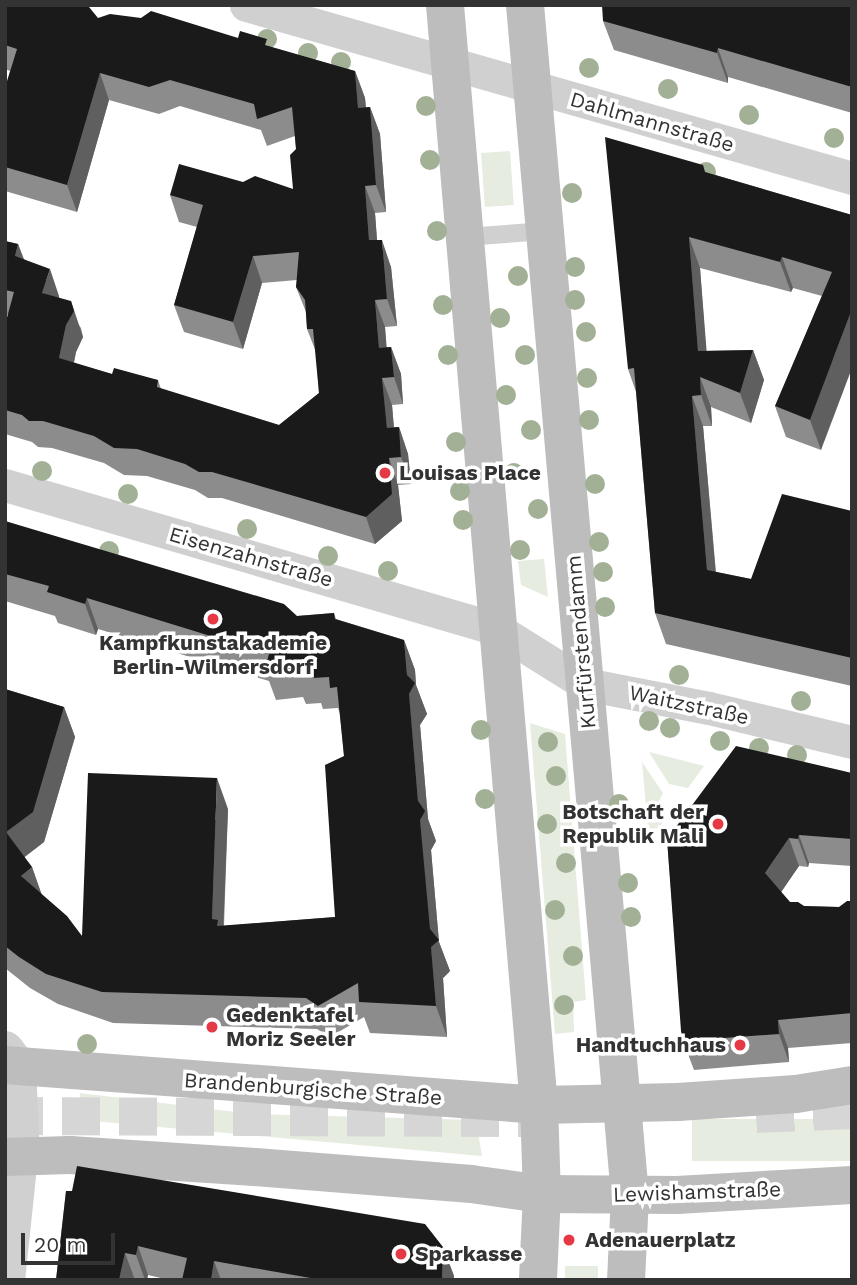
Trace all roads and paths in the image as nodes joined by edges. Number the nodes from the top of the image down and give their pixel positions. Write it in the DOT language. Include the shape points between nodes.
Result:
graph roads {
  1 [pos="246,5"];
  2 [pos="445,5"];
  3 [pos="525,5"];
  4 [pos="452,64"];
  5 [pos="533,86"];
  6 [pos="852,178"];
  7 [pos="546,231"];
  8 [pos="465,237"];
  9 [pos="5,485"];
  10 [pos="497,629"];
  11 [pos="585,684"];
  12 [pos="852,743"];
  13 [pos="9,1060"];
  14 [pos="852,1085"];
  15 [pos="622,1103"];
  16 [pos="539,1105"];
  17 [pos="11,1150"];
  18 [pos="852,1185"];
  19 [pos="542,1194"];
  20 [pos="630,1196"];
  21 [pos="8,1280"];
  22 [pos="538,1280"];
  23 [pos="626,1280"];
  1 -- 4 [label="street, Dahlmannstraße"];
  2 -- 4 [label="main road"];
  3 -- 5 [label="main road, Kurfürstendamm"];
  4 -- 5 [label="street, Dahlmannstraße"];
  4 -- 8 [label="main road"];
  5 -- 6 [label="street, Dahlmannstraße"];
  5 -- 7 [label="main road, Kurfürstendamm"];
  7 -- 8 [label="lane"];
  7 -- 11 [label="main road, Kurfürstendamm"];
  8 -- 10 [label="main road"];
  9 -- 10 [label="street, Eisenzahnstraße"];
  10 -- 11 [label="street, Waitzstraße"];
  10 -- 16 [label="main road"];
  11 -- 12 [label="street, Waitzstraße"];
  11 -- 15 [label="main road, Kurfürstendamm"];
  13 -- 16 [label="main road, Brandenburgische Straße"];
  13 -- 17 [label="street"];
  14 -- 15 [label="main road" via="796,1094"];
  15 -- 16 [label="main road, Brandenburgische Straße"];
  15 -- 20 [label="main road, Kurfürstendamm"];
  16 -- 19 [label="main road"];
  17 -- 19 [label="main road" via="471,1184"];
  17 -- 21 [label="street"];
  18 -- 20 [label="main road, Lewishamstraße"];
  19 -- 20 [label="main road, Lewishamstraße"];
  19 -- 22 [label="main road"];
  20 -- 23 [label="main road, Kurfürstendamm"];
}
